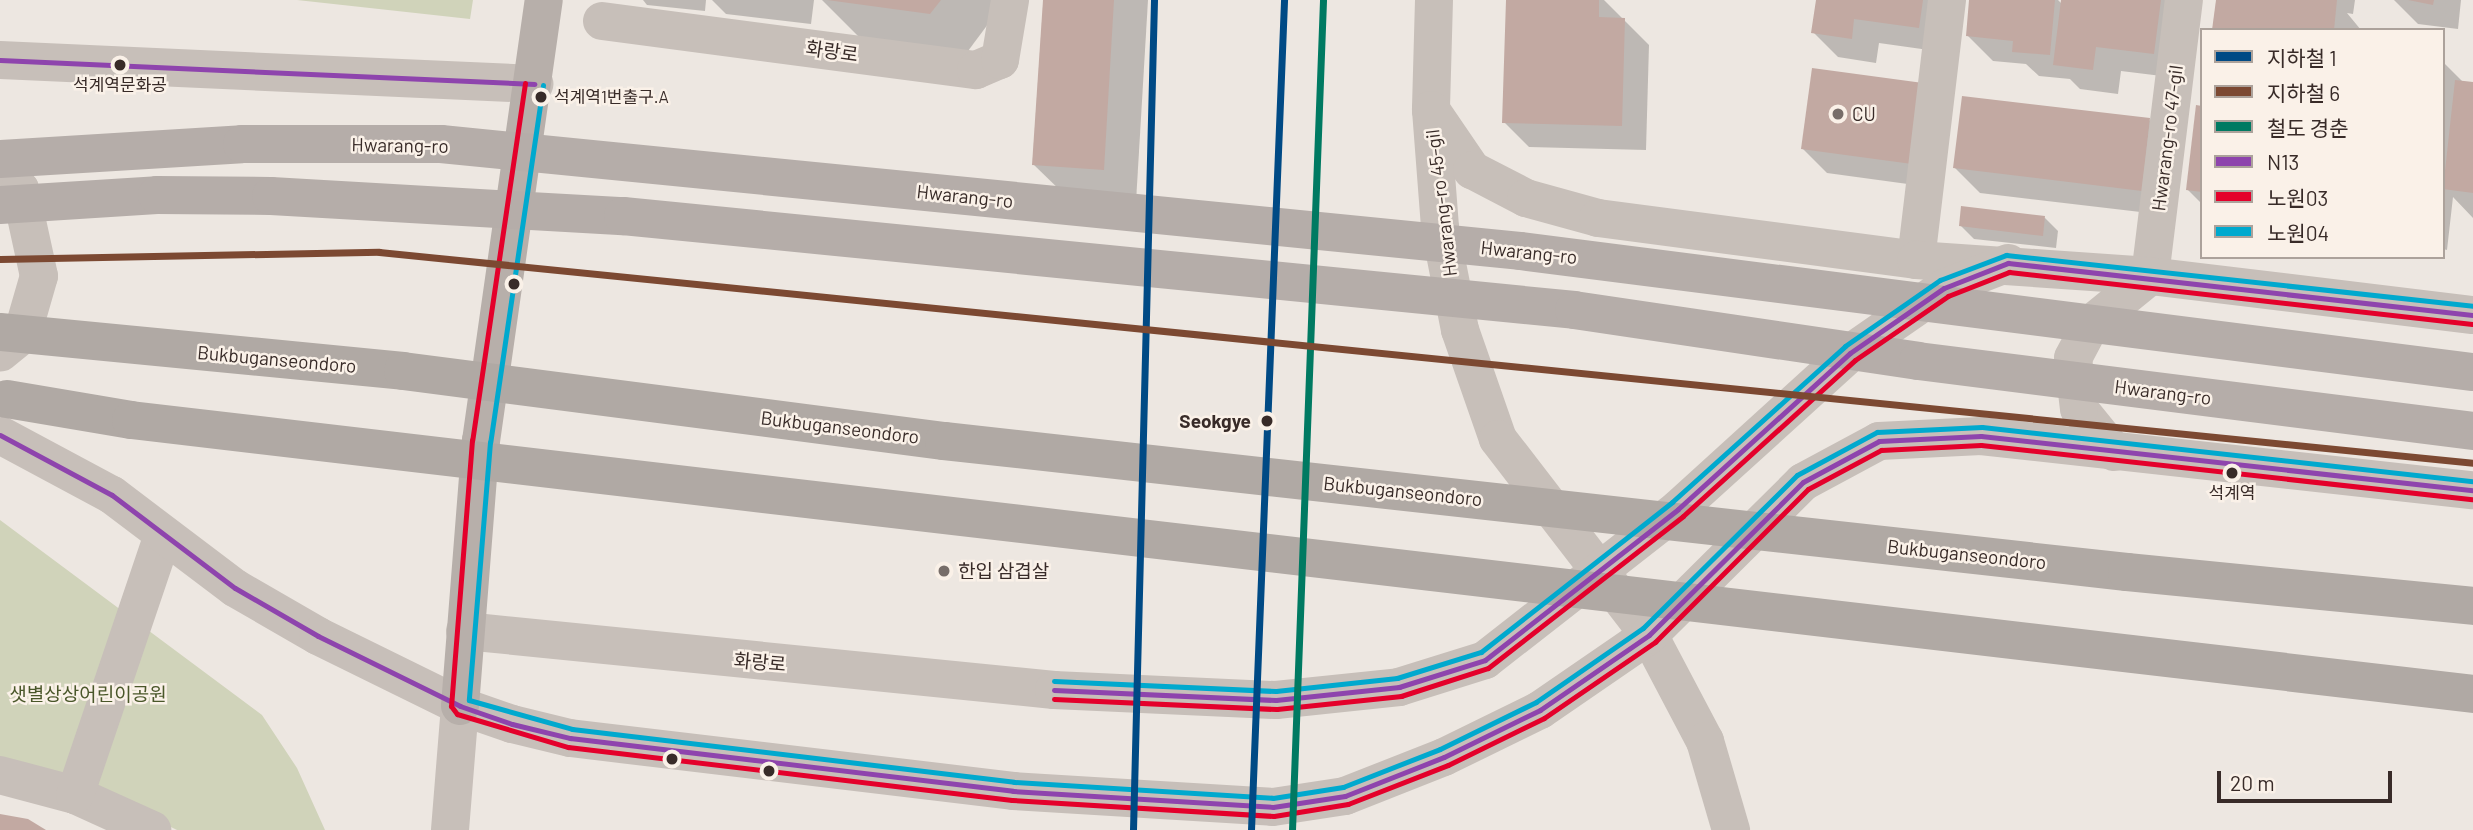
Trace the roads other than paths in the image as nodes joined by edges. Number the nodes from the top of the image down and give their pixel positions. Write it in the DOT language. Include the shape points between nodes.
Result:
graph roads {
  1 [pos="544,0"];
  2 [pos="1010,0"];
  3 [pos="1434,0"];
  4 [pos="1947,0"];
  5 [pos="2184,0"];
  6 [pos="601,21"];
  7 [pos="0,60"];
  8 [pos="534,84"];
  9 [pos="1431,110"];
  10 [pos="0,159"];
  11 [pos="0,170"];
  12 [pos="0,205"];
  13 [pos="1916,260"];
  14 [pos="2008,263"];
  15 [pos="2150,276"];
  16 [pos="2473,315"];
  17 [pos="0,332"];
  18 [pos="0,352"];
  19 [pos="2473,372"];
  20 [pos="3,417"];
  21 [pos="2473,431"];
  22 [pos="2114,452"];
  23 [pos="2473,490"];
  24 [pos="163,535"];
  25 [pos="1602,572"];
  26 [pos="2473,606"];
  27 [pos="465,631"];
  28 [pos="1648,635"];
  29 [pos="2473,694"];
  30 [pos="460,706"];
  31 [pos="0,775"];
  32 [pos="75,795"];
  33 [pos="152,830"];
  34 [pos="450,830"];
  35 [pos="1731,830"];
  1 -- 8 [label="main road"];
  2 -- 6 [label="street, 화랑로" via="1000,61 976,70"];
  3 -- 9 [label="street, Hwarang-ro 45-gil"];
  4 -- 13 [label="street"];
  5 -- 15 [label="street, Hwarang-ro 47-gil"];
  7 -- 8 [label="street"];
  8 -- 27 [label="main road" via="481,441"];
  9 -- 13 [label="street" via="1472,170 1526,198 1598,218"];
  9 -- 25 [label="street, Hwarang-ro 45-gil" via="1440,228 1460,330 1498,439"];
  10 -- 19 [label="main road, Hwarang-ro, bridge" via="242,144 441,144 1520,251"];
  11 -- 18 [label="street" via="20,189 39,276 22,335"];
  12 -- 21 [label="main road, Hwarang-ro, bridge" via="157,195 271,196 623,216 1574,310 1918,361"];
  13 -- 14 [label="street"];
  14 -- 15 [label="street"];
  14 -- 25 [label="street" via="1944,288 1850,353"];
  15 -- 16 [label="street"];
  15 -- 22 [label="street" via="2091,324 2073,358 2078,409"];
  17 -- 26 [label="highway, Bukbuganseondoro, bridge" via="403,371 958,442"];
  20 -- 24 [label="street"];
  20 -- 29 [label="highway, bridge" via="131,420"];
  22 -- 23 [label="street"];
  22 -- 28 [label="street" via="1981,436 1879,441 1803,482"];
  24 -- 30 [label="street" via="235,589 367,663"];
  24 -- 32 [label="street"];
  25 -- 27 [label="street, 화랑로" via="1485,660 1399,687 1276,700 1054,690"];
  25 -- 28 [label="street, Hwarang-ro 45-gil"];
  27 -- 30 [label="main road"];
  28 -- 30 [label="street" via="1540,710 1444,757 1345,796 1273,807 1013,791 570,738"];
  28 -- 35 [label="street, Hwarang-ro 45-gil" via="1705,741"];
  30 -- 34 [label="street"];
  31 -- 32 [label="street"];
  32 -- 33 [label="street"];
}
